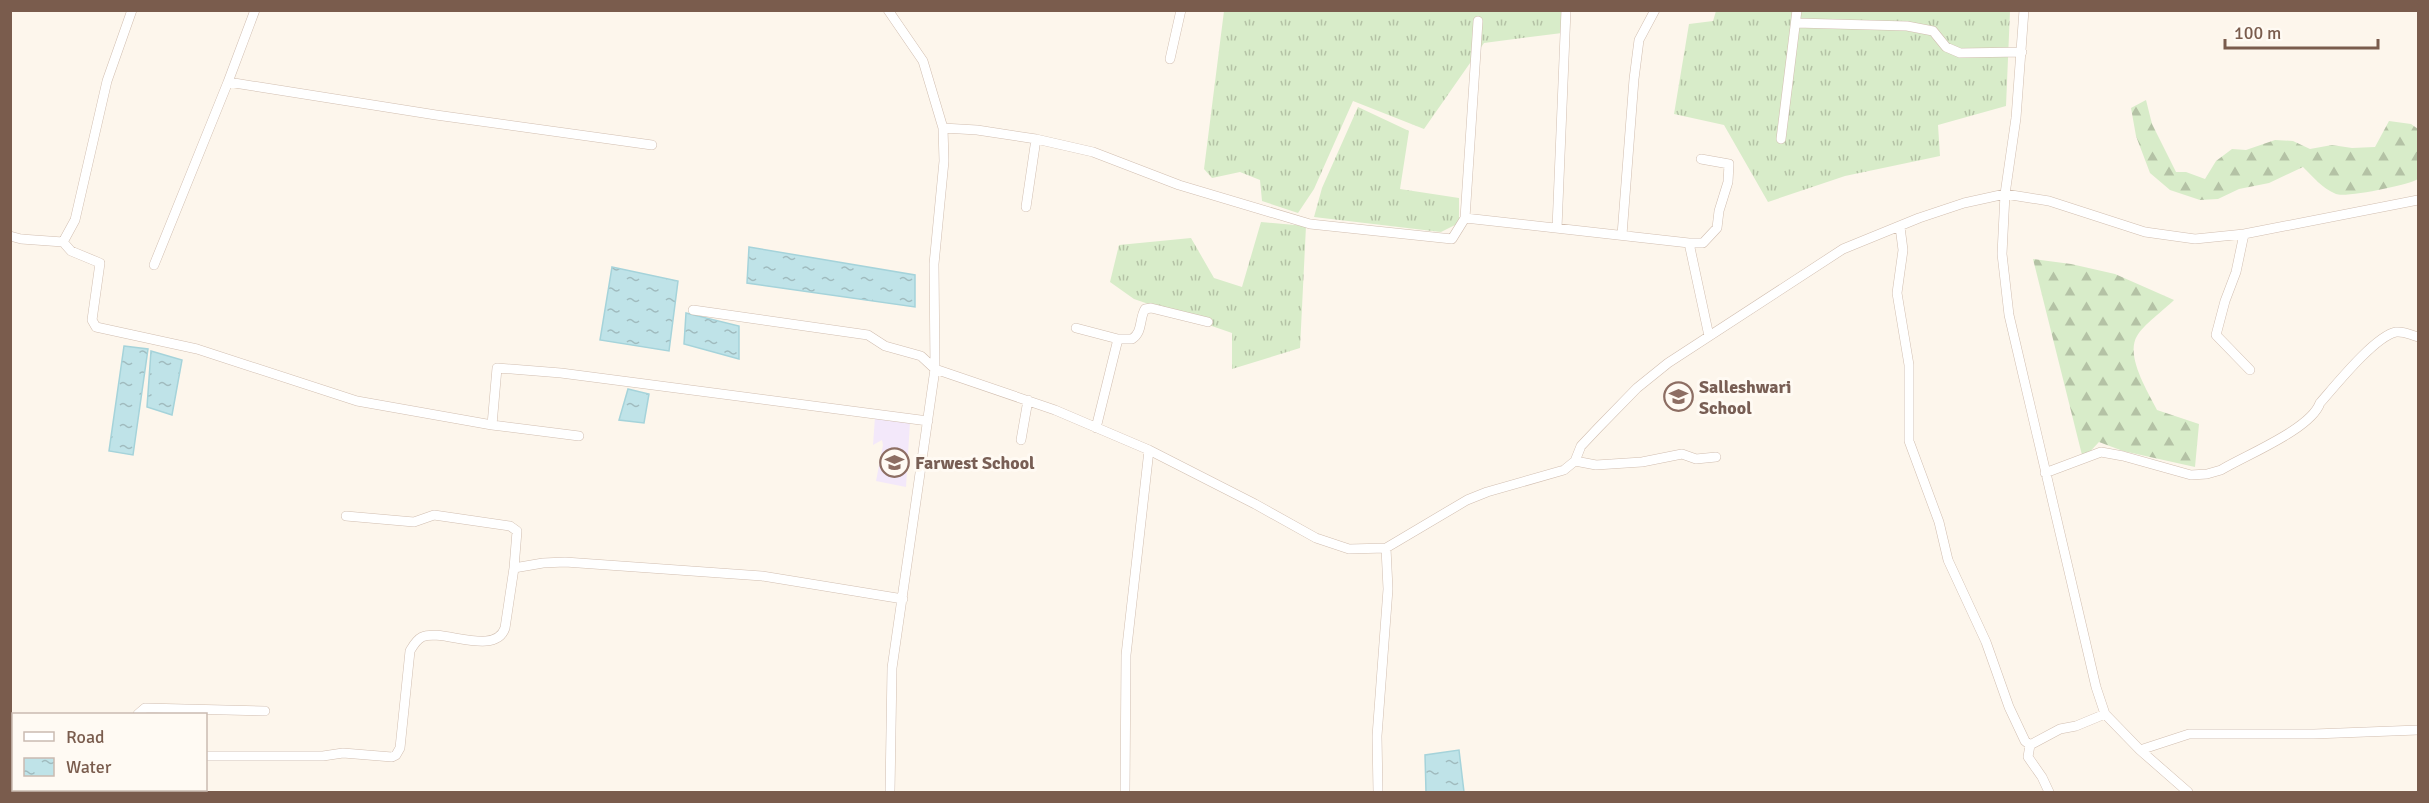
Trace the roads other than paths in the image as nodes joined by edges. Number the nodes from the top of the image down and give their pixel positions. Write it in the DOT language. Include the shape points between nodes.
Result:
graph roads {
  1 [pos="132,10"];
  2 [pos="255,10"];
  3 [pos="888,10"];
  4 [pos="1181,10"];
  5 [pos="1566,10"];
  6 [pos="1655,10"];
  7 [pos="1797,10"];
  8 [pos="2024,10"];
  9 [pos="1478,21"];
  10 [pos="1796,23"];
  11 [pos="2022,52"];
  12 [pos="1170,59"];
  13 [pos="228,81"];
  14 [pos="943,128"];
  15 [pos="1036,139"];
  16 [pos="1781,139"];
  17 [pos="652,145"];
  18 [pos="1701,159"];
  19 [pos="2005,194"];
  20 [pos="2418,200"];
  21 [pos="1026,207"];
  22 [pos="1465,218"];
  23 [pos="1900,227"];
  24 [pos="1557,228"];
  25 [pos="2244,234"];
  26 [pos="1622,235"];
  27 [pos="10,236"];
  28 [pos="63,242"];
  29 [pos="1689,243"];
  30 [pos="154,265"];
  31 [pos="693,310"];
  32 [pos="1208,322"];
  33 [pos="1076,328"];
  34 [pos="1708,336"];
  35 [pos="2418,337"];
  36 [pos="1118,339"];
  37 [pos="935,369"];
  38 [pos="2250,370"];
  39 [pos="1028,400"];
  40 [pos="928,421"];
  41 [pos="492,425"];
  42 [pos="1096,428"];
  43 [pos="579,436"];
  44 [pos="1021,440"];
  45 [pos="1149,450"];
  46 [pos="1716,457"];
  47 [pos="1575,461"];
  48 [pos="2045,473"];
  49 [pos="346,516"];
  50 [pos="1386,548"];
  51 [pos="514,568"];
  52 [pos="903,598"];
  53 [pos="265,711"];
  54 [pos="139,713"];
  55 [pos="2105,714"];
  56 [pos="2418,730"];
  57 [pos="2030,745"];
  58 [pos="2140,750"];
  59 [pos="207,756"];
  60 [pos="890,792"];
  61 [pos="1125,792"];
  62 [pos="1378,792"];
  63 [pos="2049,792"];
  64 [pos="2188,792"];
  1 -- 28 [label="street" via="107,81 75,220"];
  2 -- 13 [label="street"];
  3 -- 14 [label="street" via="923,61"];
  4 -- 12 [label="street"];
  5 -- 24 [label="street"];
  6 -- 26 [label="street" via="1639,40"];
  7 -- 10 [label="street"];
  8 -- 11 [label="street"];
  9 -- 22 [label="street"];
  10 -- 11 [label="street" via="1907,26 1933,31 1946,46 1960,53"];
  10 -- 16 [label="street"];
  11 -- 19 [label="street"];
  13 -- 17 [label="street"];
  13 -- 30 [label="street"];
  14 -- 15 [label="street"];
  14 -- 37 [label="street" via="944,161 934,264"];
  15 -- 21 [label="street"];
  15 -- 22 [label="street" via="1093,152 1179,185 1310,224 1452,239"];
  18 -- 29 [label="street" via="1729,164 1728,182 1717,228 1703,243"];
  19 -- 23 [label="street" via="1964,203"];
  19 -- 25 [label="street" via="2049,201 2145,232 2195,239"];
  19 -- 48 [label="street" via="2002,254 2008,315"];
  20 -- 25 [label="street"];
  22 -- 24 [label="street"];
  23 -- 34 [label="street" via="1843,249"];
  23 -- 57 [label="street" via="1903,250 1898,293 1909,365 1909,441 1939,522 1948,560 1986,642 2009,707"];
  24 -- 26 [label="street"];
  25 -- 38 [label="street" via="2216,335"];
  26 -- 29 [label="street"];
  27 -- 28 [label="street"];
  28 -- 41 [label="street" via="71,251 100,263 92,320 96,327 197,349 357,401"];
  29 -- 34 [label="street"];
  31 -- 37 [label="street" via="868,335 885,346 921,356"];
  32 -- 36 [label="street" via="1145,309 1135,338"];
  33 -- 36 [label="street"];
  34 -- 47 [label="street" via="1637,388 1581,446"];
  35 -- 48 [label="street" via="2399,332 2385,335 2301,425 2221,470 2191,475 2101,452"];
  36 -- 42 [label="street"];
  37 -- 39 [label="street"];
  37 -- 40 [label="street"];
  39 -- 42 [label="street"];
  39 -- 44 [label="street"];
  40 -- 41 [label="street" via="501,367 496,372"];
  40 -- 52 [label="street"];
  41 -- 43 [label="street"];
  42 -- 45 [label="street"];
  45 -- 50 [label="street" via="1316,538 1349,549"];
  45 -- 61 [label="street" via="1126,655"];
  46 -- 47 [label="street" via="1696,459 1682,454 1596,465"];
  47 -- 50 [label="street" via="1564,470 1467,500"];
  48 -- 55 [label="street"];
  49 -- 51 [label="street" via="414,522 434,514 510,526 517,531"];
  50 -- 62 [label="street" via="1388,589 1377,736"];
  51 -- 52 [label="street" via="566,562 751,575"];
  51 -- 59 [label="street" via="505,628 498,639 429,636 415,642 410,651 400,748 392,757 343,753"];
  52 -- 60 [label="street" via="892,668"];
  53 -- 54 [label="street" via="145,708"];
  55 -- 57 [label="street" via="2060,729"];
  55 -- 58 [label="street"];
  56 -- 58 [label="street" via="2189,734"];
  57 -- 63 [label="street" via="2028,757"];
  58 -- 64 [label="street"];
}
